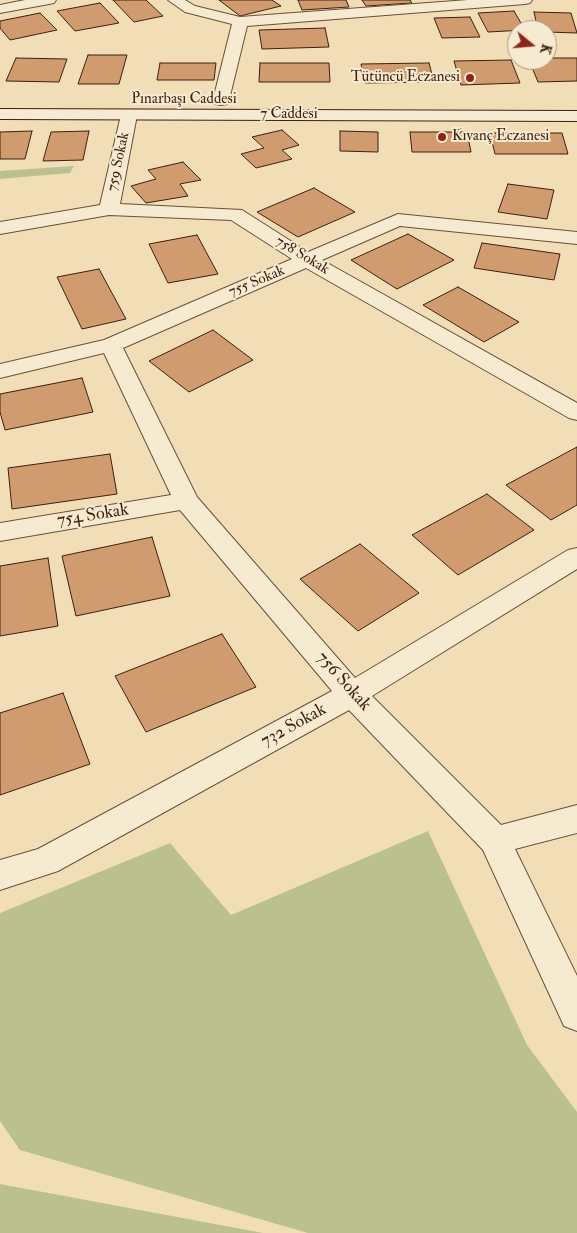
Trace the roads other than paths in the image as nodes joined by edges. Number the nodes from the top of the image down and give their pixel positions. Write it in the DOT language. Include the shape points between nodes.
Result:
graph roads {
  1 [pos="49,0"];
  2 [pos="175,0"];
  3 [pos="525,0"];
  4 [pos="0,8"];
  5 [pos="240,22"];
  6 [pos="0,99"];
  7 [pos="221,100"];
  8 [pos="577,100"];
  9 [pos="0,114"];
  10 [pos="129,114"];
  11 [pos="577,116"];
  12 [pos="109,209"];
  13 [pos="0,228"];
  14 [pos="577,238"];
  15 [pos="307,260"];
  16 [pos="111,345"];
  17 [pos="0,371"];
  18 [pos="577,413"];
  19 [pos="186,501"];
  20 [pos="0,532"];
  21 [pos="577,557"];
  22 [pos="352,694"];
  23 [pos="577,819"];
  24 [pos="495,840"];
  25 [pos="0,875"];
  26 [pos="577,1014"];
  1 -- 4 [label="street"];
  2 -- 5 [label="street" via="190,9"];
  3 -- 5 [label="street"];
  5 -- 7 [label="street"];
  6 -- 7 [label="street, Pınarbaşı Caddesi"];
  7 -- 8 [label="street, Pınarbaşı Caddesi"];
  9 -- 10 [label="street, 7 Caddesi"];
  10 -- 11 [label="street, 7 Caddesi"];
  10 -- 12 [label="street, 759 Sokak"];
  12 -- 13 [label="street, 758 Sokak"];
  12 -- 15 [label="street, 758 Sokak" via="235,214"];
  14 -- 15 [label="street, 755 Sokak" via="398,220"];
  15 -- 16 [label="street, 755 Sokak"];
  15 -- 18 [label="street, 758 Sokak"];
  16 -- 17 [label="street, 755 Sokak"];
  16 -- 19 [label="street, 756 Sokak"];
  19 -- 20 [label="street, 754 Sokak"];
  19 -- 22 [label="street, 756 Sokak"];
  21 -- 22 [label="street, 732 Sokak"];
  22 -- 24 [label="street, 756 Sokak"];
  22 -- 25 [label="street, 732 Sokak" via="46,861"];
  23 -- 24 [label="street"];
  24 -- 26 [label="street, 756 Sokak"];
}
